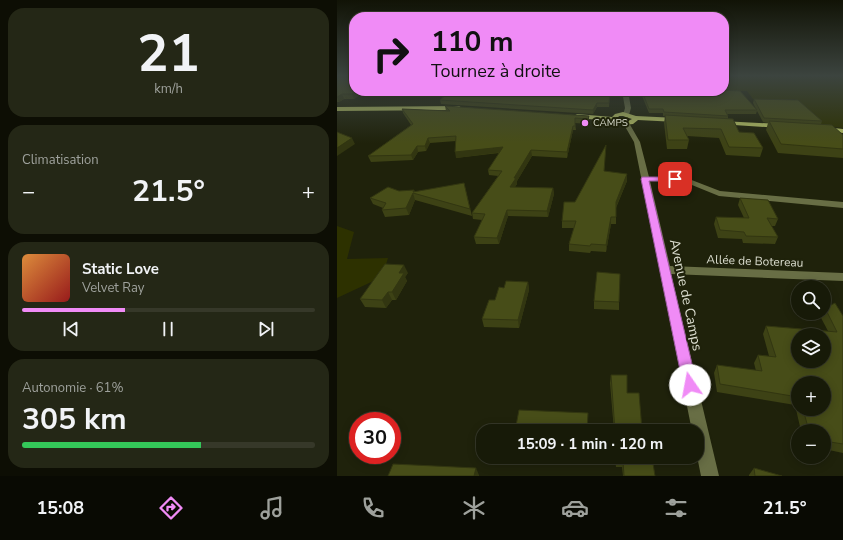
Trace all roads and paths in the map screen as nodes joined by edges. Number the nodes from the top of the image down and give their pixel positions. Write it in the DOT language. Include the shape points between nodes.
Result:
graph roads {
  1 [pos="626,98"];
  2 [pos="468,108"];
  3 [pos="338,109"];
  4 [pos="574,116"];
  5 [pos="629,118"];
  6 [pos="686,120"];
  7 [pos="715,122"];
  8 [pos="787,127"];
  9 [pos="815,129"];
  10 [pos="843,130"];
  11 [pos="645,179"];
  12 [pos="843,205"];
  13 [pos="665,270"];
  14 [pos="843,277"];
  15 [pos="710,476"];
  1 -- 5 [label="street, Avenue de Camps"];
  2 -- 3 [label="main road"];
  4 -- 5 [label="main road" via="613,118 617,115"];
  5 -- 6 [label="main road"];
  5 -- 11 [label="street, Avenue de Camps"];
  7 -- 8 [label="main road"];
  9 -- 10 [label="main road"];
  11 -- 12 [label="street" via="689,181 719,193"];
  11 -- 13 [label="street, Avenue de Camps"];
  13 -- 14 [label="street, Allée de Botereau"];
  13 -- 15 [label="street, Avenue de Camps"];
}
